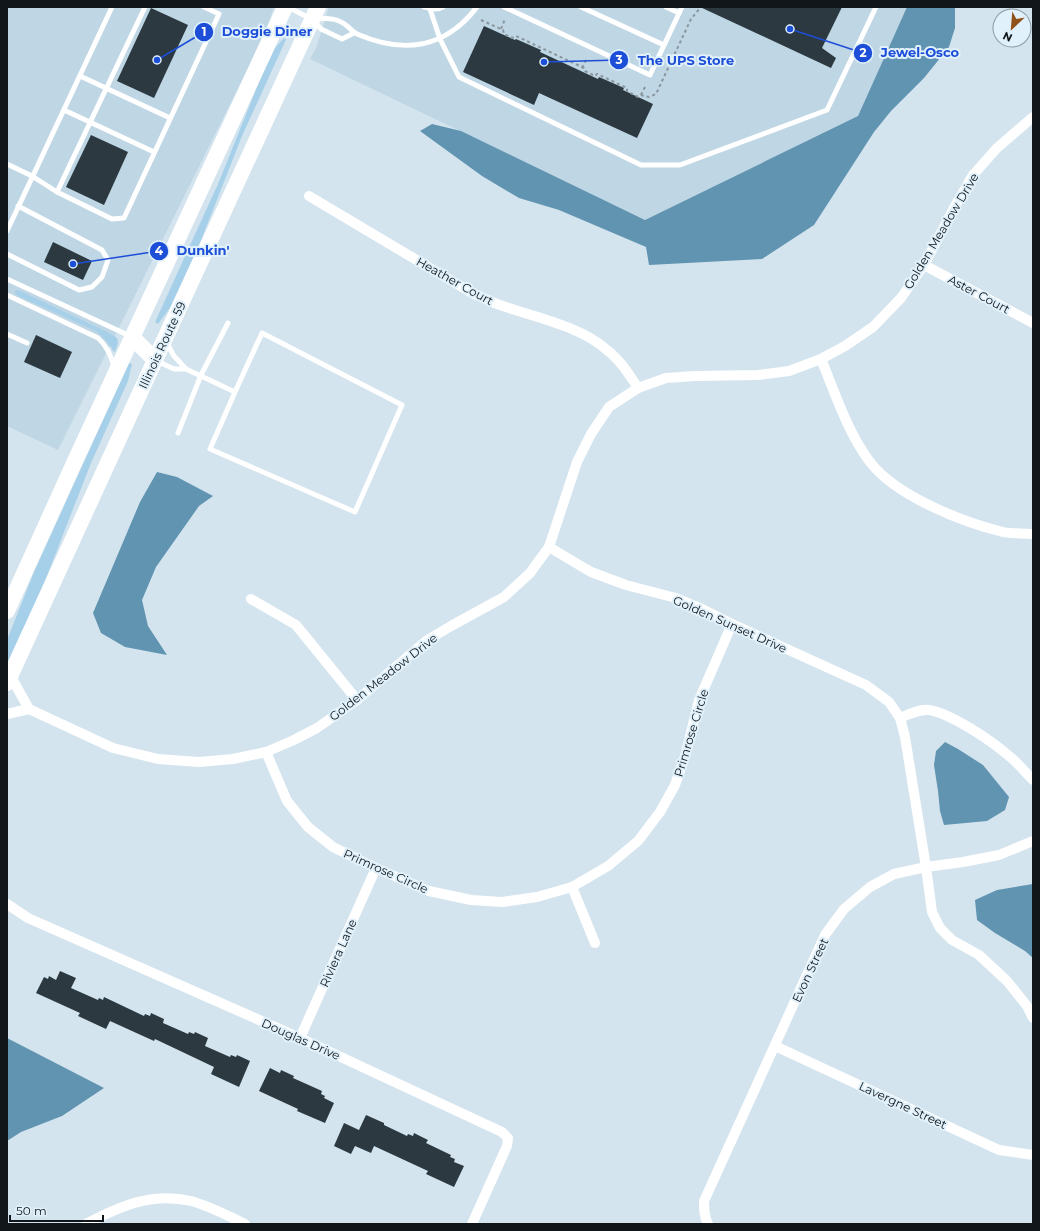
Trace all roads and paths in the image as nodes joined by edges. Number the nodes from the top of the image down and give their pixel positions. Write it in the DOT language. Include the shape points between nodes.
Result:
graph roads {
  1 [pos="112,7"];
  2 [pos="146,7"];
  3 [pos="204,7"];
  4 [pos="286,7"];
  5 [pos="443,7"];
  6 [pos="477,7"];
  7 [pos="504,7"];
  8 [pos="581,7"];
  9 [pos="666,7"];
  10 [pos="682,7"];
  11 [pos="876,7"];
  12 [pos="427,8"];
  13 [pos="316,13"];
  14 [pos="679,13"];
  15 [pos="505,19"];
  16 [pos="500,29"];
  17 [pos="354,33"];
  18 [pos="440,39"];
  19 [pos="664,45"];
  20 [pos="587,58"];
  21 [pos="582,68"];
  22 [pos="80,76"];
  23 [pos="646,85"];
  24 [pos="107,88"];
  25 [pos="641,95"];
  26 [pos="64,110"];
  27 [pos="1033,117"];
  28 [pos="170,118"];
  29 [pos="90,123"];
  30 [pos="154,152"];
  31 [pos="7,164"];
  32 [pos="32,176"];
  33 [pos="57,192"];
  34 [pos="309,196"];
  35 [pos="18,206"];
  36 [pos="7,231"];
  37 [pos="7,254"];
  38 [pos="924,265"];
  39 [pos="7,279"];
  40 [pos="7,295"];
  41 [pos="228,323"];
  42 [pos="1033,323"];
  43 [pos="7,334"];
  44 [pos="166,334"];
  45 [pos="132,337"];
  46 [pos="27,343"];
  47 [pos="821,359"];
  48 [pos="155,360"];
  49 [pos="186,369"];
  50 [pos="116,374"];
  51 [pos="201,376"];
  52 [pos="638,388"];
  53 [pos="234,392"];
  54 [pos="178,433"];
  55 [pos="1033,534"];
  56 [pos="549,547"];
  57 [pos="251,600"];
  58 [pos="7,611"];
  59 [pos="732,624"];
  60 [pos="9,679"];
  61 [pos="357,700"];
  62 [pos="29,709"];
  63 [pos="7,714"];
  64 [pos="900,718"];
  65 [pos="266,752"];
  66 [pos="1033,780"];
  67 [pos="1033,841"];
  68 [pos="926,867"];
  69 [pos="376,868"];
  70 [pos="572,887"];
  71 [pos="7,904"];
  72 [pos="594,943"];
  73 [pos="1033,1018"];
  74 [pos="300,1038"];
  75 [pos="775,1046"];
  76 [pos="1033,1155"];
  77 [pos="707,1223"];
  78 [pos="86,1224"];
  79 [pos="245,1224"];
  80 [pos="472,1224"];
  1 -- 22 [label="lane"];
  2 -- 24 [label="lane"];
  3 -- 28 [label="lane" via="219,14"];
  4 -- 13 [label="lane"];
  4 -- 45 [label="main road"];
  5 -- 12 [label="lane"];
  6 -- 18 [label="lane" via="468,18"];
  7 -- 19 [label="lane" via="650,75"];
  8 -- 19 [label="lane"];
  9 -- 14 [label="lane"];
  10 -- 14 [label="lane"];
  11 -- 18 [label="lane" via="827,110 680,165 641,165 459,77"];
  12 -- 18 [label="lane"];
  13 -- 17 [label="lane" via="347,25"];
  13 -- 17 [label="lane" via="320,29 342,39"];
  13 -- 44 [label="main road, Illinois Route 59"];
  14 -- 19 [label="lane"];
  15 -- 16 [label="path"];
  17 -- 18 [label="lane" via="399,46 419,45"];
  20 -- 21 [label="path"];
  22 -- 24 [label="lane"];
  22 -- 26 [label="lane"];
  23 -- 25 [label="path"];
  24 -- 28 [label="lane"];
  24 -- 29 [label="lane"];
  26 -- 29 [label="lane"];
  26 -- 32 [label="lane"];
  27 -- 38 [label="street, Golden Meadow Drive" via="997,148 973,175"];
  28 -- 30 [label="lane"];
  29 -- 30 [label="lane"];
  29 -- 33 [label="lane"];
  30 -- 33 [label="lane" via="124,218 112,219"];
  31 -- 32 [label="lane"];
  32 -- 33 [label="lane"];
  32 -- 35 [label="lane"];
  34 -- 52 [label="street, Heather Court" via="472,293 499,305 567,327 587,337 607,349 624,367"];
  35 -- 36 [label="lane"];
  35 -- 37 [label="lane" via="102,250 108,260 102,277 92,287 79,290"];
  38 -- 42 [label="street, Aster Court"];
  38 -- 47 [label="street, Golden Meadow Drive" via="901,298 873,326"];
  39 -- 45 [label="lane"];
  40 -- 50 [label="lane" via="98,338 109,351"];
  41 -- 51 [label="lane"];
  43 -- 46 [label="lane"];
  44 -- 48 [label="main road, Illinois Route 59"];
  44 -- 49 [label="lane" via="174,356"];
  45 -- 48 [label="main road"];
  45 -- 50 [label="main road"];
  47 -- 52 [label="street, Golden Meadow Drive" via="789,371 758,375 666,378"];
  47 -- 55 [label="street" via="854,437 871,463 890,482 921,502 971,522 1004,532"];
  48 -- 49 [label="lane" via="174,369"];
  48 -- 60 [label="main road, Illinois Route 59"];
  49 -- 51 [label="lane"];
  50 -- 58 [label="main road"];
  51 -- 53 [label="lane"];
  51 -- 54 [label="lane"];
  52 -- 56 [label="street, Golden Meadow Drive" via="609,408 591,434 577,462"];
  53 -- 53 [label="lane" via="210,449 355,512 402,405 262,333"];
  56 -- 59 [label="street, Golden Sunset Drive" via="591,572 626,585 676,598"];
  56 -- 61 [label="street, Golden Meadow Drive" via="530,573 504,597 426,641"];
  57 -- 61 [label="street" via="296,625"];
  59 -- 64 [label="street, Golden Sunset Drive" via="866,685 889,702"];
  59 -- 70 [label="street, Primrose Circle" via="699,700 675,785 660,812 638,841 608,866"];
  60 -- 62 [label="street"];
  61 -- 65 [label="street, Golden Meadow Drive" via="316,728"];
  62 -- 63 [label="street"];
  62 -- 65 [label="street, Golden Meadow Drive" via="113,748 158,759 218,761"];
  64 -- 66 [label="street" via="912,712 928,710 948,717 973,730 1009,756"];
  64 -- 68 [label="street, Golden Sunset Drive"];
  65 -- 69 [label="street, Primrose Circle" via="287,801 308,827 333,847"];
  67 -- 68 [label="street, Evon Street" via="998,855"];
  68 -- 73 [label="street, Golden Sunset Drive" via="932,912 940,928 952,940 979,955 1007,981"];
  68 -- 75 [label="street, Evon Street" via="894,874 870,886 844,909 826,935"];
  69 -- 70 [label="street, Primrose Circle" via="429,891 471,900 502,902 537,897"];
  69 -- 74 [label="street, Riviera Lane"];
  70 -- 72 [label="street"];
  71 -- 74 [label="street, Douglas Drive" via="28,918"];
  74 -- 80 [label="street, Douglas Drive" via="502,1132 508,1138 507,1146"];
  75 -- 76 [label="street, Lavergne Street" via="999,1150"];
  75 -- 77 [label="street, Evon Street" via="704,1201"];
  78 -- 79 [label="street" via="138,1201 164,1198 191,1201"];
}
